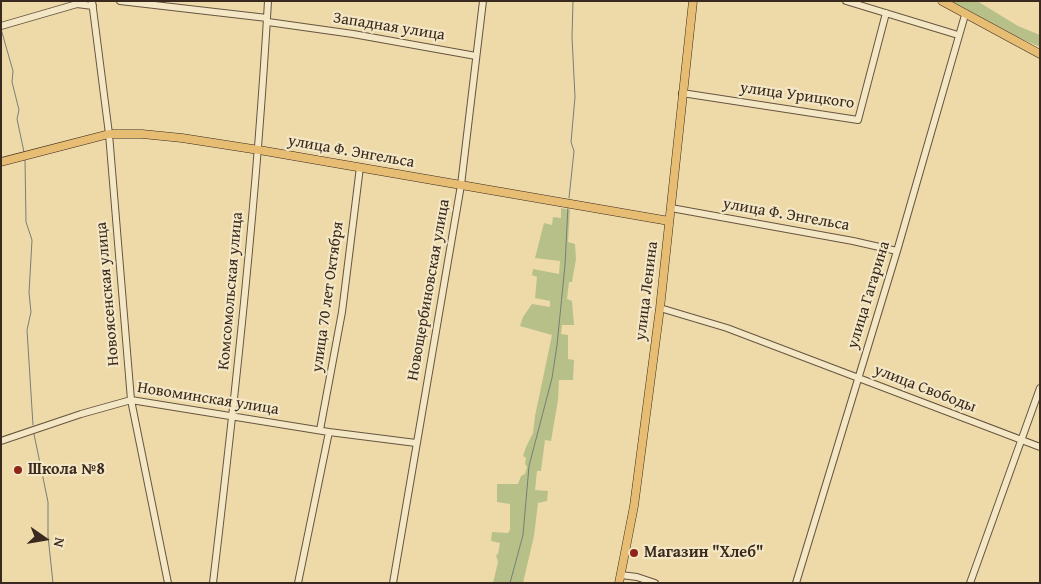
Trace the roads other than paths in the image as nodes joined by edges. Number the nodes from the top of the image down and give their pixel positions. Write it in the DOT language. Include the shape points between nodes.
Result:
graph roads {
  1 [pos="120,1"];
  2 [pos="268,1"];
  3 [pos="483,1"];
  4 [pos="693,1"];
  5 [pos="846,1"];
  6 [pos="942,1"];
  7 [pos="93,3"];
  8 [pos="886,13"];
  9 [pos="965,15"];
  10 [pos="267,20"];
  11 [pos="1,26"];
  12 [pos="958,35"];
  13 [pos="1040,54"];
  14 [pos="476,56"];
  15 [pos="682,93"];
  16 [pos="109,134"];
  17 [pos="258,150"];
  18 [pos="1,162"];
  19 [pos="360,167"];
  20 [pos="461,185"];
  21 [pos="671,208"];
  22 [pos="669,221"];
  23 [pos="897,252"];
  24 [pos="660,308"];
  25 [pos="858,379"];
  26 [pos="1040,388"];
  27 [pos="131,400"];
  28 [pos="233,417"];
  29 [pos="320,430"];
  30 [pos="329,432"];
  31 [pos="1022,440"];
  32 [pos="1,441"];
  33 [pos="416,443"];
  34 [pos="1040,447"];
  35 [pos="620,579"];
  36 [pos="168,583"];
  37 [pos="213,583"];
  38 [pos="298,583"];
  39 [pos="393,583"];
  40 [pos="654,583"];
  41 [pos="796,583"];
  42 [pos="970,583"];
  1 -- 10 [label="street, Западная улица"];
  2 -- 10 [label="street, Комсомольская улица"];
  3 -- 14 [label="street, Новощербиновская улица"];
  4 -- 15 [label="main road, улица Ленина"];
  5 -- 8 [label="street"];
  6 -- 9 [label="main road"];
  7 -- 11 [label="street" via="77,4"];
  7 -- 16 [label="street, Новоясенская улица"];
  8 -- 12 [label="street"];
  8 -- 15 [label="street, улица Урицкого" via="858,120"];
  9 -- 12 [label="street, улица Гагарина"];
  9 -- 13 [label="main road"];
  10 -- 14 [label="street, Западная улица"];
  10 -- 17 [label="street, Комсомольская улица"];
  12 -- 23 [label="street, улица Гагарина"];
  14 -- 20 [label="street, Новощербиновская улица"];
  15 -- 21 [label="main road, улица Ленина"];
  16 -- 17 [label="main road, улица Ф. Энгельса" via="182,138"];
  16 -- 18 [label="main road, улица Ф. Энгельса"];
  16 -- 27 [label="street, Новоясенская улица"];
  17 -- 19 [label="main road, улица Ф. Энгельса"];
  17 -- 28 [label="street, Комсомольская улица"];
  19 -- 20 [label="main road, улица Ф. Энгельса"];
  19 -- 29 [label="street, улица 70 лет Октября" via="342,312"];
  20 -- 22 [label="main road, улица Ф. Энгельса"];
  20 -- 33 [label="street, Новощербиновская улица"];
  21 -- 22 [label="main road, улица Ленина"];
  21 -- 23 [label="street, улица Ф. Энгельса"];
  22 -- 24 [label="main road, улица Ленина"];
  23 -- 25 [label="street, улица Гагарина"];
  24 -- 25 [label="street, улица Свободы" via="727,328"];
  24 -- 35 [label="main road, улица Ленина" via="634,506"];
  25 -- 31 [label="street, улица Свободы"];
  25 -- 41 [label="street, улица Гагарина"];
  26 -- 31 [label="street"];
  27 -- 28 [label="street, Новоминская улица"];
  27 -- 32 [label="street, Новоминская улица"];
  27 -- 36 [label="street, Новоясенская улица"];
  28 -- 29 [label="street, Новоминская улица"];
  28 -- 37 [label="street, Комсомольская улица"];
  29 -- 30 [label="street, Новоминская улица"];
  30 -- 33 [label="street, Новоминская улица"];
  30 -- 38 [label="street"];
  31 -- 34 [label="street, улица Свободы"];
  31 -- 42 [label="street"];
  33 -- 39 [label="street, Новощербиновская улица"];
  35 -- 40 [label="street" via="637,577"];
}
